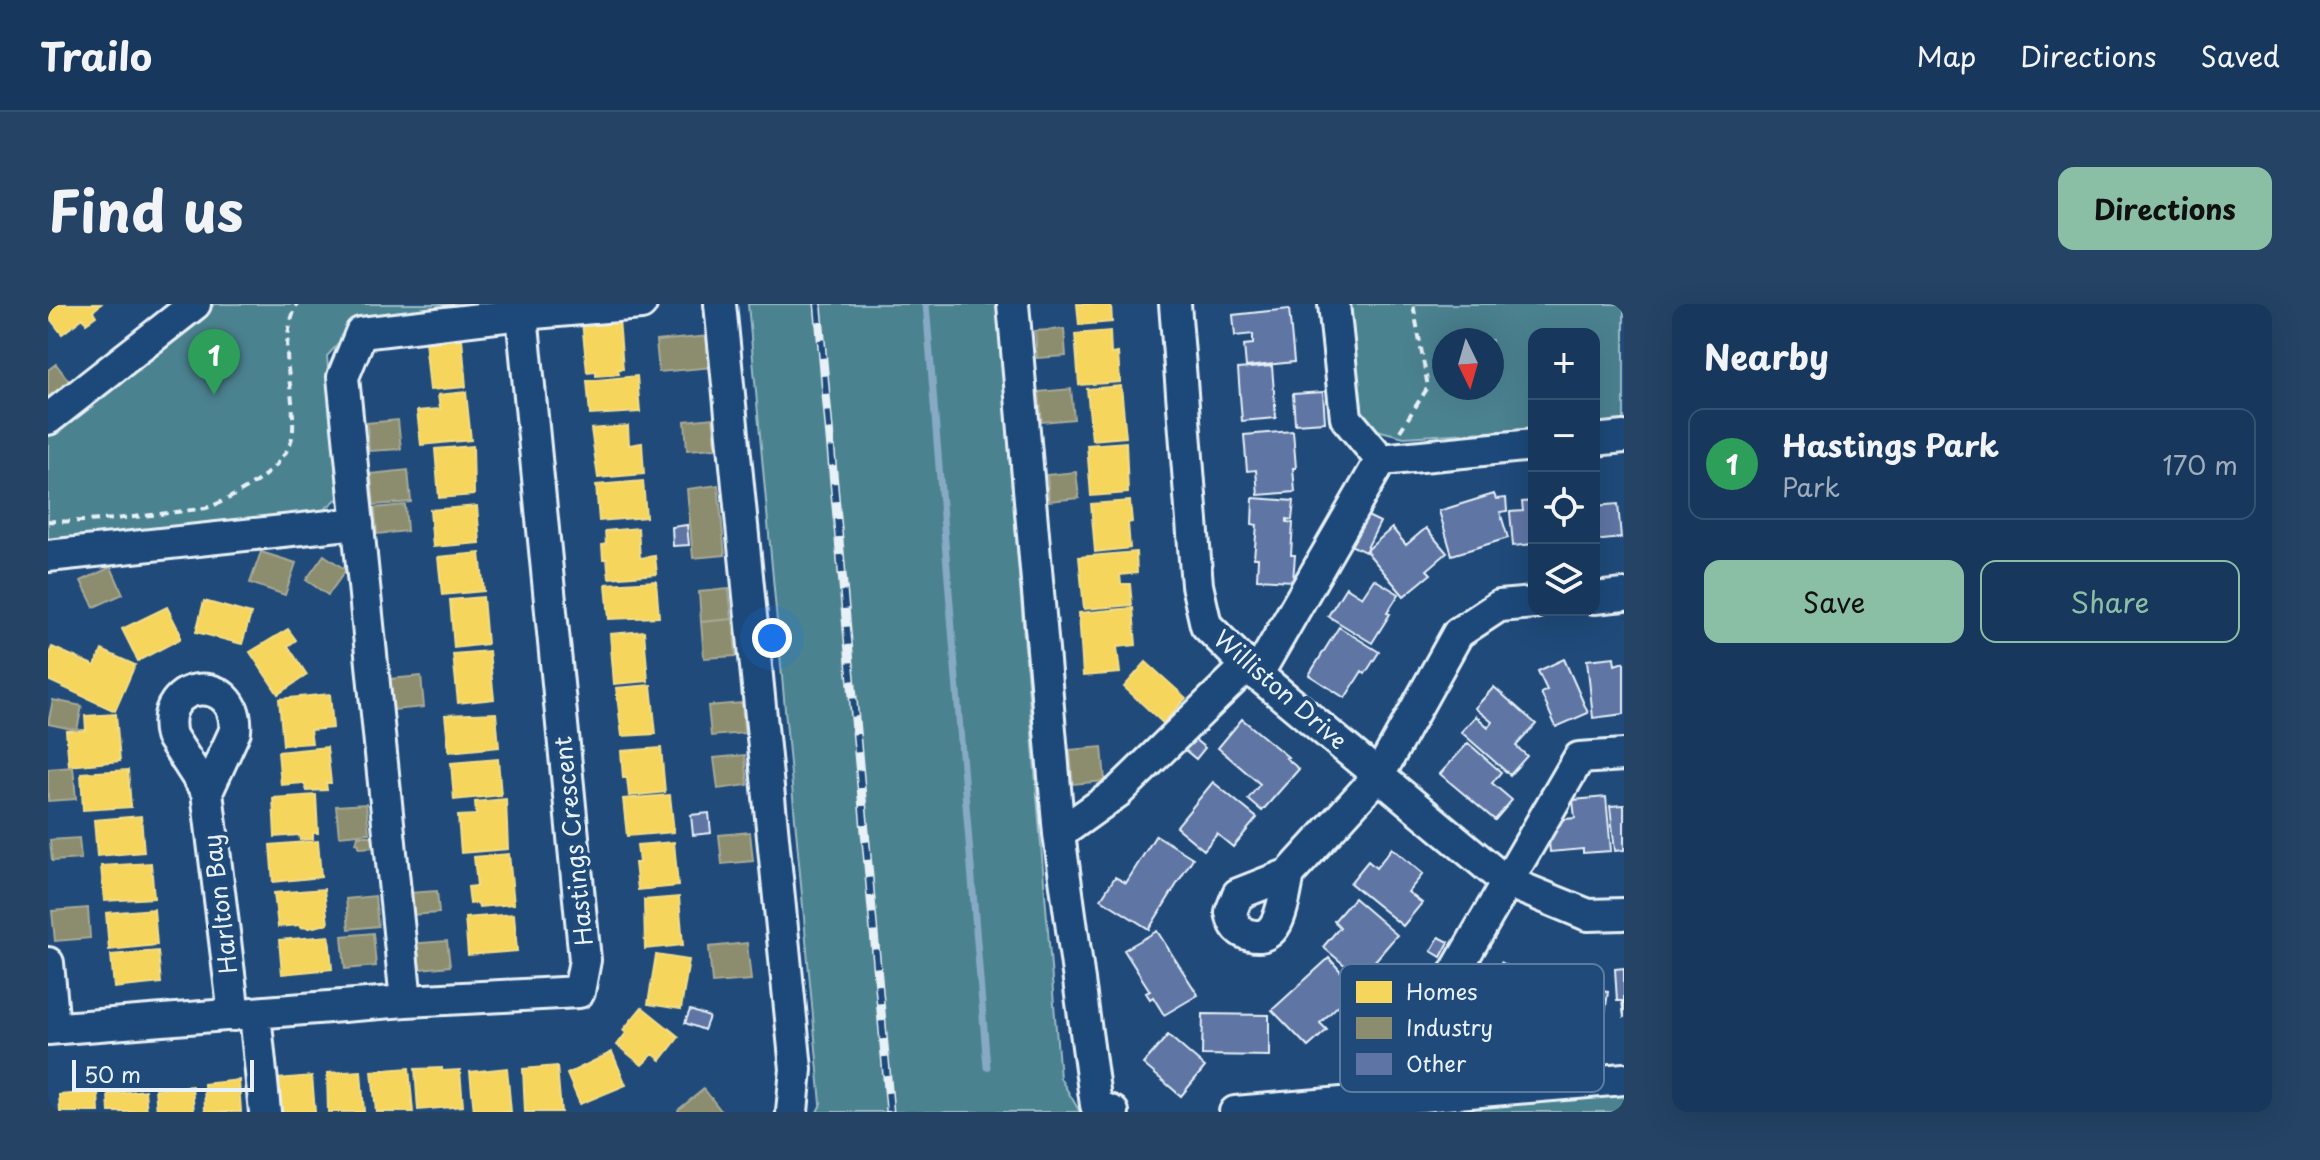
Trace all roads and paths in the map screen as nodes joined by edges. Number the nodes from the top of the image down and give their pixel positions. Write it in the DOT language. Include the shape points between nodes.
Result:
graph roads {
  1 [pos="195,304"];
  2 [pos="297,304"];
  3 [pos="641,304"];
  4 [pos="720,304"];
  5 [pos="1013,304"];
  6 [pos="1175,304"];
  7 [pos="1334,304"];
  8 [pos="1413,304"];
  9 [pos="522,309"];
  10 [pos="48,419"];
  11 [pos="1624,437"];
  12 [pos="1600,439"];
  13 [pos="1528,446"];
  14 [pos="1381,460"];
  15 [pos="48,521"];
  16 [pos="358,523"];
  17 [pos="48,556"];
  18 [pos="1624,595"];
  19 [pos="1600,597"];
  20 [pos="1528,604"];
  21 [pos="1252,671"];
  22 [pos="1624,755"];
  23 [pos="1379,775"];
  24 [pos="207,792"];
  25 [pos="1059,834"];
  26 [pos="1289,874"];
  27 [pos="1505,881"];
  28 [pos="1624,914"];
  29 [pos="48,963"];
  30 [pos="1458,964"];
  31 [pos="406,1001"];
  32 [pos="244,1014"];
  33 [pos="51,1029"];
  34 [pos="1624,1079"];
  35 [pos="1604,1081"];
  36 [pos="1386,1092"];
  37 [pos="1474,1092"];
  38 [pos="1381,1100"];
  39 [pos="265,1112"];
  40 [pos="792,1112"];
  41 [pos="1113,1112"];
  42 [pos="1235,1112"];
  1 -- 10 [label="street"];
  2 -- 15 [label="path" via="286,347 293,432 288,452 271,471 210,507"];
  3 -- 9 [label="street"];
  4 -- 40 [label="street" via="796,1069"];
  5 -- 25 [label="street"];
  6 -- 21 [label="street, Williston Drive" via="1197,585 1206,625"];
  7 -- 14 [label="street" via="1346,418"];
  8 -- 14 [label="path" via="1428,387"];
  9 -- 16 [label="street" via="361,333 343,377"];
  9 -- 31 [label="street, Hastings Crescent" via="585,960 579,992"];
  11 -- 12 [label="street"];
  13 -- 14 [label="street"];
  14 -- 21 [label="street"];
  16 -- 17 [label="street"];
  16 -- 31 [label="street"];
  18 -- 19 [label="street"];
  20 -- 23 [label="street" via="1499,606 1458,633"];
  21 -- 23 [label="street, Williston Drive"];
  21 -- 25 [label="street" via="1119,791"];
  22 -- 27 [label="street" via="1579,758"];
  23 -- 26 [label="street"];
  23 -- 27 [label="street, Williston Drive"];
  24 -- 32 [label="street, Harlton Bay"];
  25 -- 41 [label="street" via="1096,1105"];
  27 -- 28 [label="street, Williston Drive" via="1588,915"];
  27 -- 30 [label="street"];
  29 -- 33 [label="street"];
  31 -- 32 [label="street, Hastings Crescent"];
  32 -- 33 [label="street, Hastings Crescent"];
  32 -- 39 [label="street, Harlton Bay"];
  34 -- 35 [label="street"];
  36 -- 38 [label="street"];
  37 -- 38 [label="street"];
  38 -- 42 [label="street"];
}
